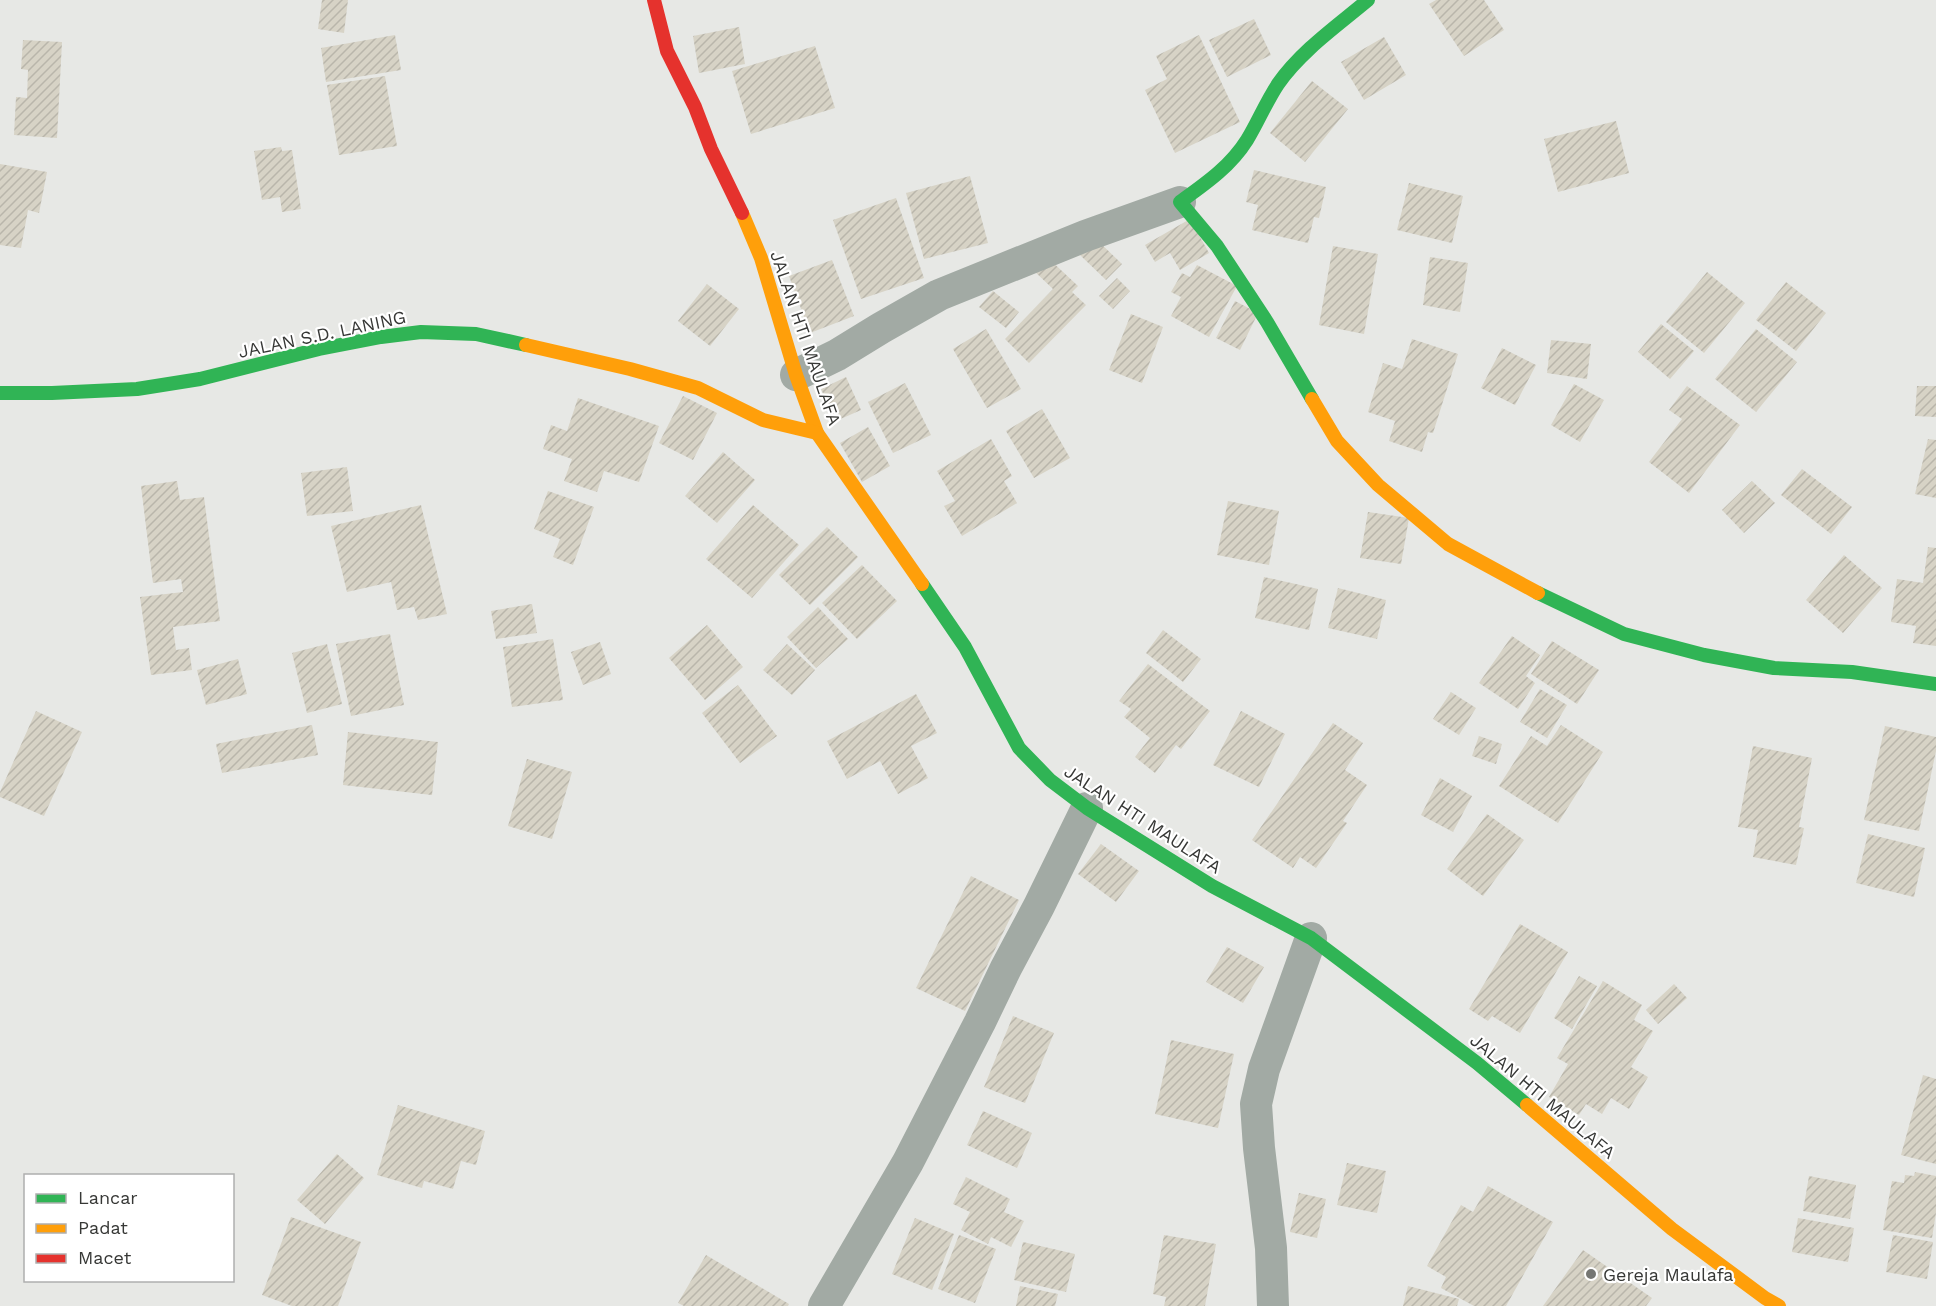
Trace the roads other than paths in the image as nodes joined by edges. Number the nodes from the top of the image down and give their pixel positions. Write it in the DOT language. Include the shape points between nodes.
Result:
graph roads {
  1 [pos="654,0"];
  2 [pos="1368,0"];
  3 [pos="1179,202"];
  4 [pos="796,375"];
  5 [pos="0,393"];
  6 [pos="817,433"];
  7 [pos="1936,684"];
  8 [pos="1087,808"];
  9 [pos="1311,938"];
  10 [pos="824,1306"];
  11 [pos="1273,1306"];
  12 [pos="1779,1306"];
  1 -- 4 [label="street, JALAN HTI MAULAFA" via="667,51 760,258"];
  2 -- 3 [label="street" via="1305,53 1278,84 1246,142 1220,173"];
  3 -- 4 [label="street" via="939,295"];
  3 -- 7 [label="street" via="1217,246 1337,441 1378,485 1448,544 1624,634 1774,668 1852,672"];
  4 -- 6 [label="street, JALAN HTI MAULAFA"];
  5 -- 6 [label="street, JALAN S.D. LANING" via="137,389 200,379 381,337 421,332 476,334 698,388 763,420"];
  6 -- 8 [label="street, JALAN HTI MAULAFA" via="965,647 1019,748 1050,780"];
  8 -- 9 [label="street, JALAN HTI MAULAFA" via="1212,886"];
  8 -- 10 [label="street" via="908,1161"];
  9 -- 11 [label="street" via="1264,1070 1256,1104"];
  9 -- 12 [label="street, JALAN HTI MAULAFA" via="1477,1063 1672,1228"];
}
